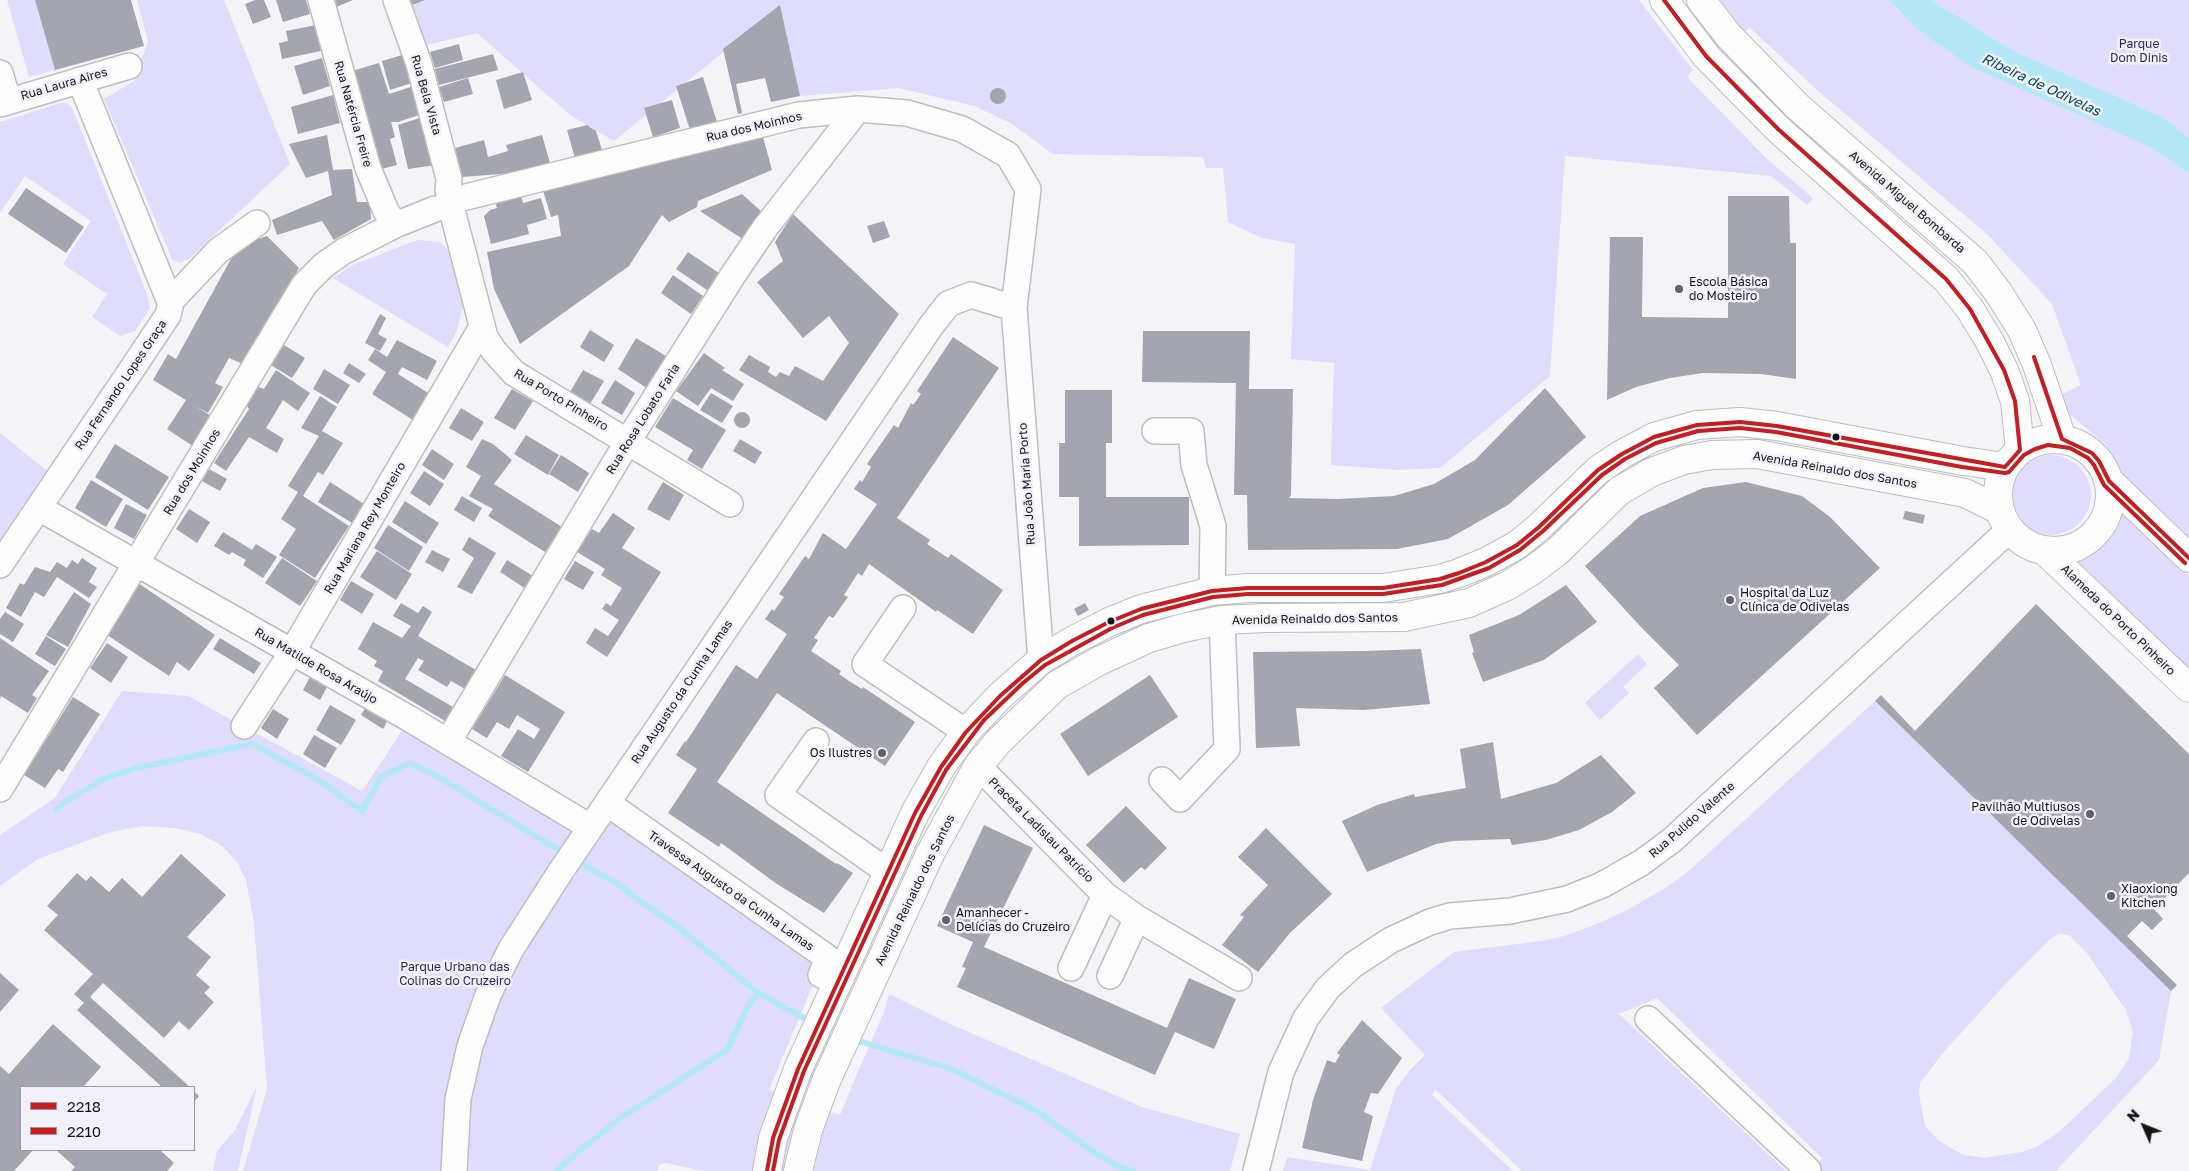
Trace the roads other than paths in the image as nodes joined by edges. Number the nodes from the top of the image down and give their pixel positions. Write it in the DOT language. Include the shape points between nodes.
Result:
graph roads {
  1 [pos="321,0"];
  2 [pos="396,0"];
  3 [pos="1664,0"];
  4 [pos="1701,0"];
  5 [pos="128,66"];
  6 [pos="0,73"];
  7 [pos="80,80"];
  8 [pos="4,102"];
  9 [pos="858,109"];
  10 [pos="448,204"];
  11 [pos="257,223"];
  12 [pos="395,225"];
  13 [pos="170,302"];
  14 [pos="1014,308"];
  15 [pos="482,327"];
  16 [pos="1155,431"];
  17 [pos="2062,439"];
  18 [pos="628,441"];
  19 [pos="2012,459"];
  20 [pos="2109,481"];
  21 [pos="730,504"];
  22 [pos="39,508"];
  23 [pos="2004,520"];
  24 [pos="2046,552"];
  25 [pos="2189,558"];
  26 [pos="0,565"];
  27 [pos="136,565"];
  28 [pos="1212,591"];
  29 [pos="902,608"];
  30 [pos="1222,620"];
  31 [pos="292,652"];
  32 [pos="1041,660"];
  33 [pos="2189,688"];
  34 [pos="244,726"];
  35 [pos="966,732"];
  36 [pos="816,741"];
  37 [pos="448,742"];
  38 [pos="978,766"];
  39 [pos="1162,780"];
  40 [pos="0,789"];
  41 [pos="606,803"];
  42 [pos="590,827"];
  43 [pos="888,872"];
  44 [pos="1105,895"];
  45 [pos="1136,918"];
  46 [pos="1071,968"];
  47 [pos="1110,976"];
  48 [pos="1239,978"];
  49 [pos="835,985"];
  50 [pos="1648,1019"];
  51 [pos="1808,1170"];
  52 [pos="454,1171"];
  53 [pos="767,1171"];
  54 [pos="798,1171"];
  55 [pos="1256,1171"];
  1 -- 12 [label="street, Rua Natércia Freire" via="368,168"];
  2 -- 10 [label="street, Rua Bela Vista" via="428,98 448,179"];
  3 -- 19 [label="main road" via="1706,56 1778,129 1952,286 1975,317 2004,370 2015,401"];
  4 -- 17 [label="main road, Avenida Miguel Bombarda" via="1728,35 1797,106 1975,262 2022,330"];
  5 -- 7 [label="street, Rua Laura Aires"];
  6 -- 8 [label="street"];
  7 -- 8 [label="street, Rua Laura Aires"];
  7 -- 13 [label="street"];
  9 -- 10 [label="street, Rua dos Moinhos" via="799,115"];
  9 -- 14 [label="street, Rua dos Moinhos" via="906,113 962,128 1008,155 1028,189"];
  9 -- 18 [label="street, Rua Rosa Lobato Faria" via="765,228"];
  10 -- 12 [label="street, Rua dos Moinhos"];
  10 -- 15 [label="street, Rua Porto Pinheiro"];
  11 -- 13 [label="street" via="218,251"];
  12 -- 27 [label="street, Rua dos Moinhos" via="344,251 304,285"];
  13 -- 22 [label="street, Rua Fernando Lopes Graça" via="168,315"];
  14 -- 32 [label="street, Rua João Maria Porto"];
  14 -- 41 [label="street, Rua Augusto da Cunha Lamas" via="971,295 948,304"];
  15 -- 18 [label="street, Rua Porto Pinheiro" via="489,344 514,373"];
  15 -- 31 [label="street, Rua Mariana Rey Monteiro"];
  16 -- 28 [label="street" via="1191,431 1194,465 1213,526"];
  17 -- 19 [label="main road" via="2040,441"];
  17 -- 20 [label="main road" via="2092,453"];
  18 -- 21 [label="street, Rua Porto Pinheiro"];
  18 -- 37 [label="street, Rua Rosa Lobato Faria"];
  19 -- 23 [label="main road" via="1999,481 1997,495"];
  19 -- 28 [label="main road" via="1956,460 1740,422 1697,425 1654,437 1622,454 1598,470 1517,545 1459,573 1383,588"];
  20 -- 24 [label="main road" via="2107,514 2096,533 2078,546"];
  20 -- 25 [label="main road"];
  22 -- 26 [label="street, Rua Fernando Lopes Graça"];
  22 -- 27 [label="street, Rua Matilde Rosa Araújo"];
  23 -- 24 [label="main road" via="2019,540"];
  23 -- 30 [label="main road, Avenida Reinaldo dos Santos" via="1964,493 1757,454 1712,454 1652,472 1619,491 1540,565 1507,586 1469,603 1404,617"];
  23 -- 55 [label="street, Rua Pulido Valente" via="1698,817 1641,863 1602,886 1566,899 1510,910 1450,916 1430,922 1386,943 1353,965 1328,988 1306,1018 1281,1072"];
  24 -- 33 [label="main road, Alameda do Porto Pinheiro"];
  27 -- 31 [label="street, Rua Matilde Rosa Araújo"];
  27 -- 40 [label="street, Rua dos Moinhos"];
  28 -- 32 [label="main road" via="1158,604 1109,622"];
  29 -- 35 [label="street" via="865,664"];
  30 -- 38 [label="main road, Avenida Reinaldo dos Santos" via="1149,638 1057,685"];
  30 -- 39 [label="street" via="1227,749 1180,799"];
  31 -- 34 [label="street, Rua Mariana Rey Monteiro"];
  31 -- 37 [label="street, Rua Matilde Rosa Araújo"];
  32 -- 35 [label="main road"];
  35 -- 43 [label="main road" via="941,767"];
  36 -- 43 [label="street" via="778,795"];
  37 -- 42 [label="street, Rua Matilde Rosa Araújo"];
  38 -- 44 [label="street, Praceta Ladislau Patrício"];
  38 -- 54 [label="main road, Avenida Reinaldo dos Santos" via="930,854 826,1081 808,1130"];
  41 -- 42 [label="street, Rua Augusto da Cunha Lamas"];
  41 -- 49 [label="street, Travessa Augusto da Cunha Lamas" via="828,958 822,975"];
  42 -- 52 [label="street, Rua Augusto da Cunha Lamas" via="511,949 488,995 470,1046 458,1099"];
  43 -- 49 [label="main road"];
  44 -- 45 [label="street, Praceta Ladislau Patrício"];
  44 -- 46 [label="street"];
  45 -- 47 [label="street"];
  45 -- 48 [label="street, Praceta Ladislau Patrício"];
  49 -- 53 [label="main road" via="773,1138"];
  50 -- 51 [label="street"];
}
